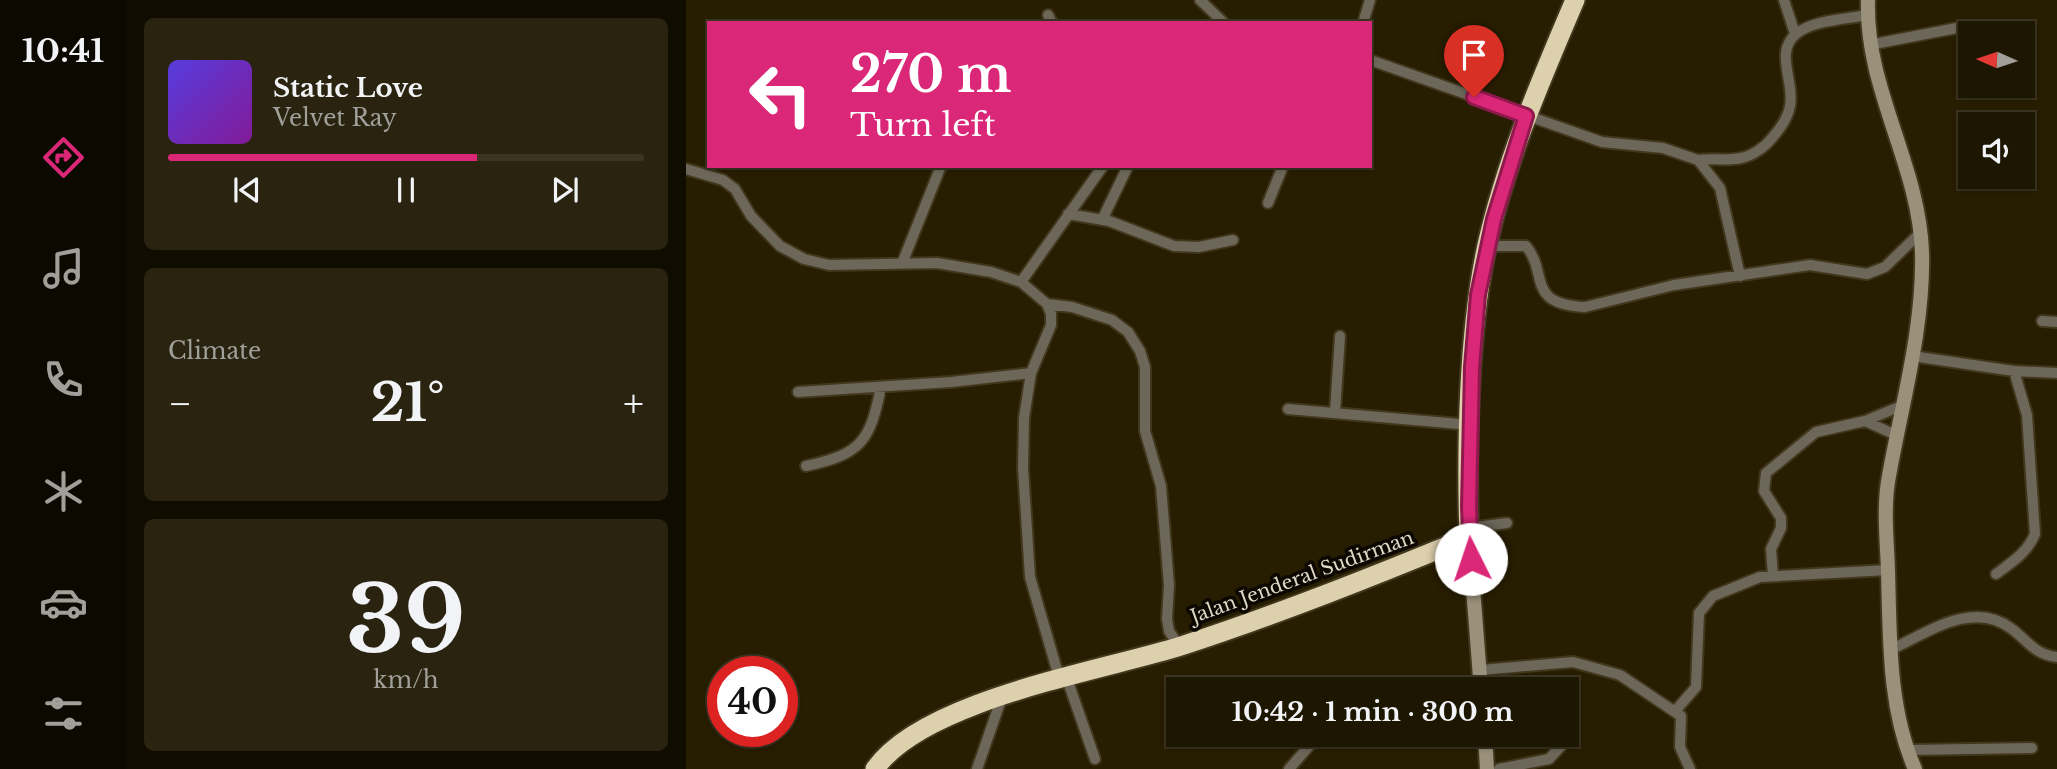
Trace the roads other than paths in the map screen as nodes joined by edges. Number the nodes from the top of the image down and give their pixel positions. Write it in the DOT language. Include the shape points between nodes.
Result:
graph roads {
  1 [pos="1200,0"];
  2 [pos="1370,0"];
  3 [pos="1575,0"];
  4 [pos="1784,0"];
  5 [pos="1868,7"];
  6 [pos="1222,21"];
  7 [pos="1364,21"];
  8 [pos="1958,28"];
  9 [pos="1795,34"];
  10 [pos="1869,45"];
  11 [pos="1372,61"];
  12 [pos="1526,116"];
  13 [pos="1698,160"];
  14 [pos="940,168"];
  15 [pos="1099,168"];
  16 [pos="1127,168"];
  17 [pos="1282,168"];
  18 [pos="686,169"];
  19 [pos="1268,203"];
  20 [pos="1068,214"];
  21 [pos="1102,220"];
  22 [pos="1920,233"];
  23 [pos="1233,240"];
  24 [pos="1487,246"];
  25 [pos="903,261"];
  26 [pos="1740,275"];
  27 [pos="1021,282"];
  28 [pos="1047,304"];
  29 [pos="2042,321"];
  30 [pos="2057,322"];
  31 [pos="1340,336"];
  32 [pos="1912,355"];
  33 [pos="2014,371"];
  34 [pos="1031,373"];
  35 [pos="2057,373"];
  36 [pos="881,387"];
  37 [pos="798,392"];
  38 [pos="1901,406"];
  39 [pos="1288,409"];
  40 [pos="1335,412"];
  41 [pos="1865,421"];
  42 [pos="1471,425"];
  43 [pos="1898,436"];
  44 [pos="806,466"];
  45 [pos="1507,523"];
  46 [pos="1469,533"];
  47 [pos="1888,570"];
  48 [pos="1996,574"];
  49 [pos="1773,576"];
  50 [pos="1179,646"];
  51 [pos="1890,650"];
  52 [pos="2057,657"];
  53 [pos="1481,670"];
  54 [pos="1063,677"];
  55 [pos="1481,677"];
  56 [pos="1002,697"];
  57 [pos="1676,710"];
  58 [pos="1309,747"];
  59 [pos="1486,747"];
  60 [pos="1560,747"];
  61 [pos="2032,748"];
  62 [pos="1908,750"];
  63 [pos="1095,759"];
  64 [pos="874,769"];
  65 [pos="977,769"];
  66 [pos="1289,769"];
  67 [pos="1487,769"];
  68 [pos="1499,769"];
  69 [pos="1690,769"];
  70 [pos="1915,769"];
  1 -- 6 [label="street"];
  2 -- 7 [label="street"];
  3 -- 12 [label="highway"];
  4 -- 9 [label="street"];
  5 -- 9 [label="street"];
  5 -- 10 [label="main road"];
  8 -- 10 [label="street"];
  9 -- 13 [label="street" via="1787,45 1785,61 1791,86 1783,125 1769,142 1746,157"];
  10 -- 22 [label="main road"];
  11 -- 12 [label="street"];
  12 -- 13 [label="street" via="1602,142 1663,148"];
  12 -- 24 [label="highway"];
  13 -- 26 [label="street" via="1720,188"];
  14 -- 25 [label="street"];
  15 -- 20 [label="street"];
  16 -- 21 [label="street"];
  17 -- 19 [label="street"];
  18 -- 25 [label="street" via="723,180 780,246 804,259 829,265"];
  20 -- 21 [label="street"];
  20 -- 27 [label="street"];
  21 -- 23 [label="street" via="1174,246 1199,247"];
  22 -- 26 [label="street" via="1885,268 1867,274 1818,264"];
  22 -- 32 [label="main road"];
  24 -- 26 [label="street" via="1526,246 1542,289 1571,306 1601,305 1674,285"];
  24 -- 42 [label="highway" via="1478,295"];
  25 -- 27 [label="street" via="991,272"];
  27 -- 28 [label="street"];
  28 -- 34 [label="street" via="1051,325"];
  28 -- 50 [label="street" via="1112,320 1128,332 1140,351 1145,367 1145,431 1161,486 1170,585 1167,619"];
  29 -- 30 [label="street"];
  31 -- 40 [label="street"];
  32 -- 33 [label="street"];
  32 -- 38 [label="main road"];
  33 -- 35 [label="street"];
  33 -- 48 [label="street" via="2027,415 2035,534 2030,546"];
  34 -- 36 [label="street"];
  34 -- 54 [label="street" via="1024,418 1025,536 1030,577"];
  36 -- 37 [label="street"];
  36 -- 44 [label="street" via="874,419 855,450 840,459"];
  38 -- 41 [label="street"];
  38 -- 43 [label="main road"];
  39 -- 40 [label="street"];
  40 -- 42 [label="street"];
  41 -- 43 [label="street"];
  41 -- 49 [label="street" via="1816,432 1766,474 1764,491 1781,518 1771,549"];
  42 -- 46 [label="highway"];
  43 -- 47 [label="main road" via="1886,495"];
  45 -- 46 [label="street"];
  46 -- 50 [label="highway, Jalan Jenderal Sudirman" via="1326,596"];
  46 -- 53 [label="main road"];
  47 -- 49 [label="street"];
  47 -- 51 [label="main road"];
  49 -- 57 [label="street" via="1713,596 1705,604 1699,613 1696,687"];
  50 -- 54 [label="highway, Jalan Jenderal Sudirman"];
  51 -- 52 [label="street" via="1951,621 1975,617 2009,627 2032,650"];
  51 -- 62 [label="main road"];
  53 -- 55 [label="main road"];
  53 -- 57 [label="street" via="1573,662 1620,676"];
  54 -- 56 [label="highway, Jalan Jenderal Sudirman"];
  54 -- 63 [label="street"];
  56 -- 64 [label="highway, Jalan Jenderal Sudirman" via="933,725 898,745"];
  56 -- 65 [label="street"];
  57 -- 69 [label="street" via="1681,716 1680,747"];
  58 -- 66 [label="street"];
  59 -- 67 [label="main road"];
  60 -- 68 [label="street" via="1549,760"];
  61 -- 62 [label="street"];
  62 -- 70 [label="main road"];
}
